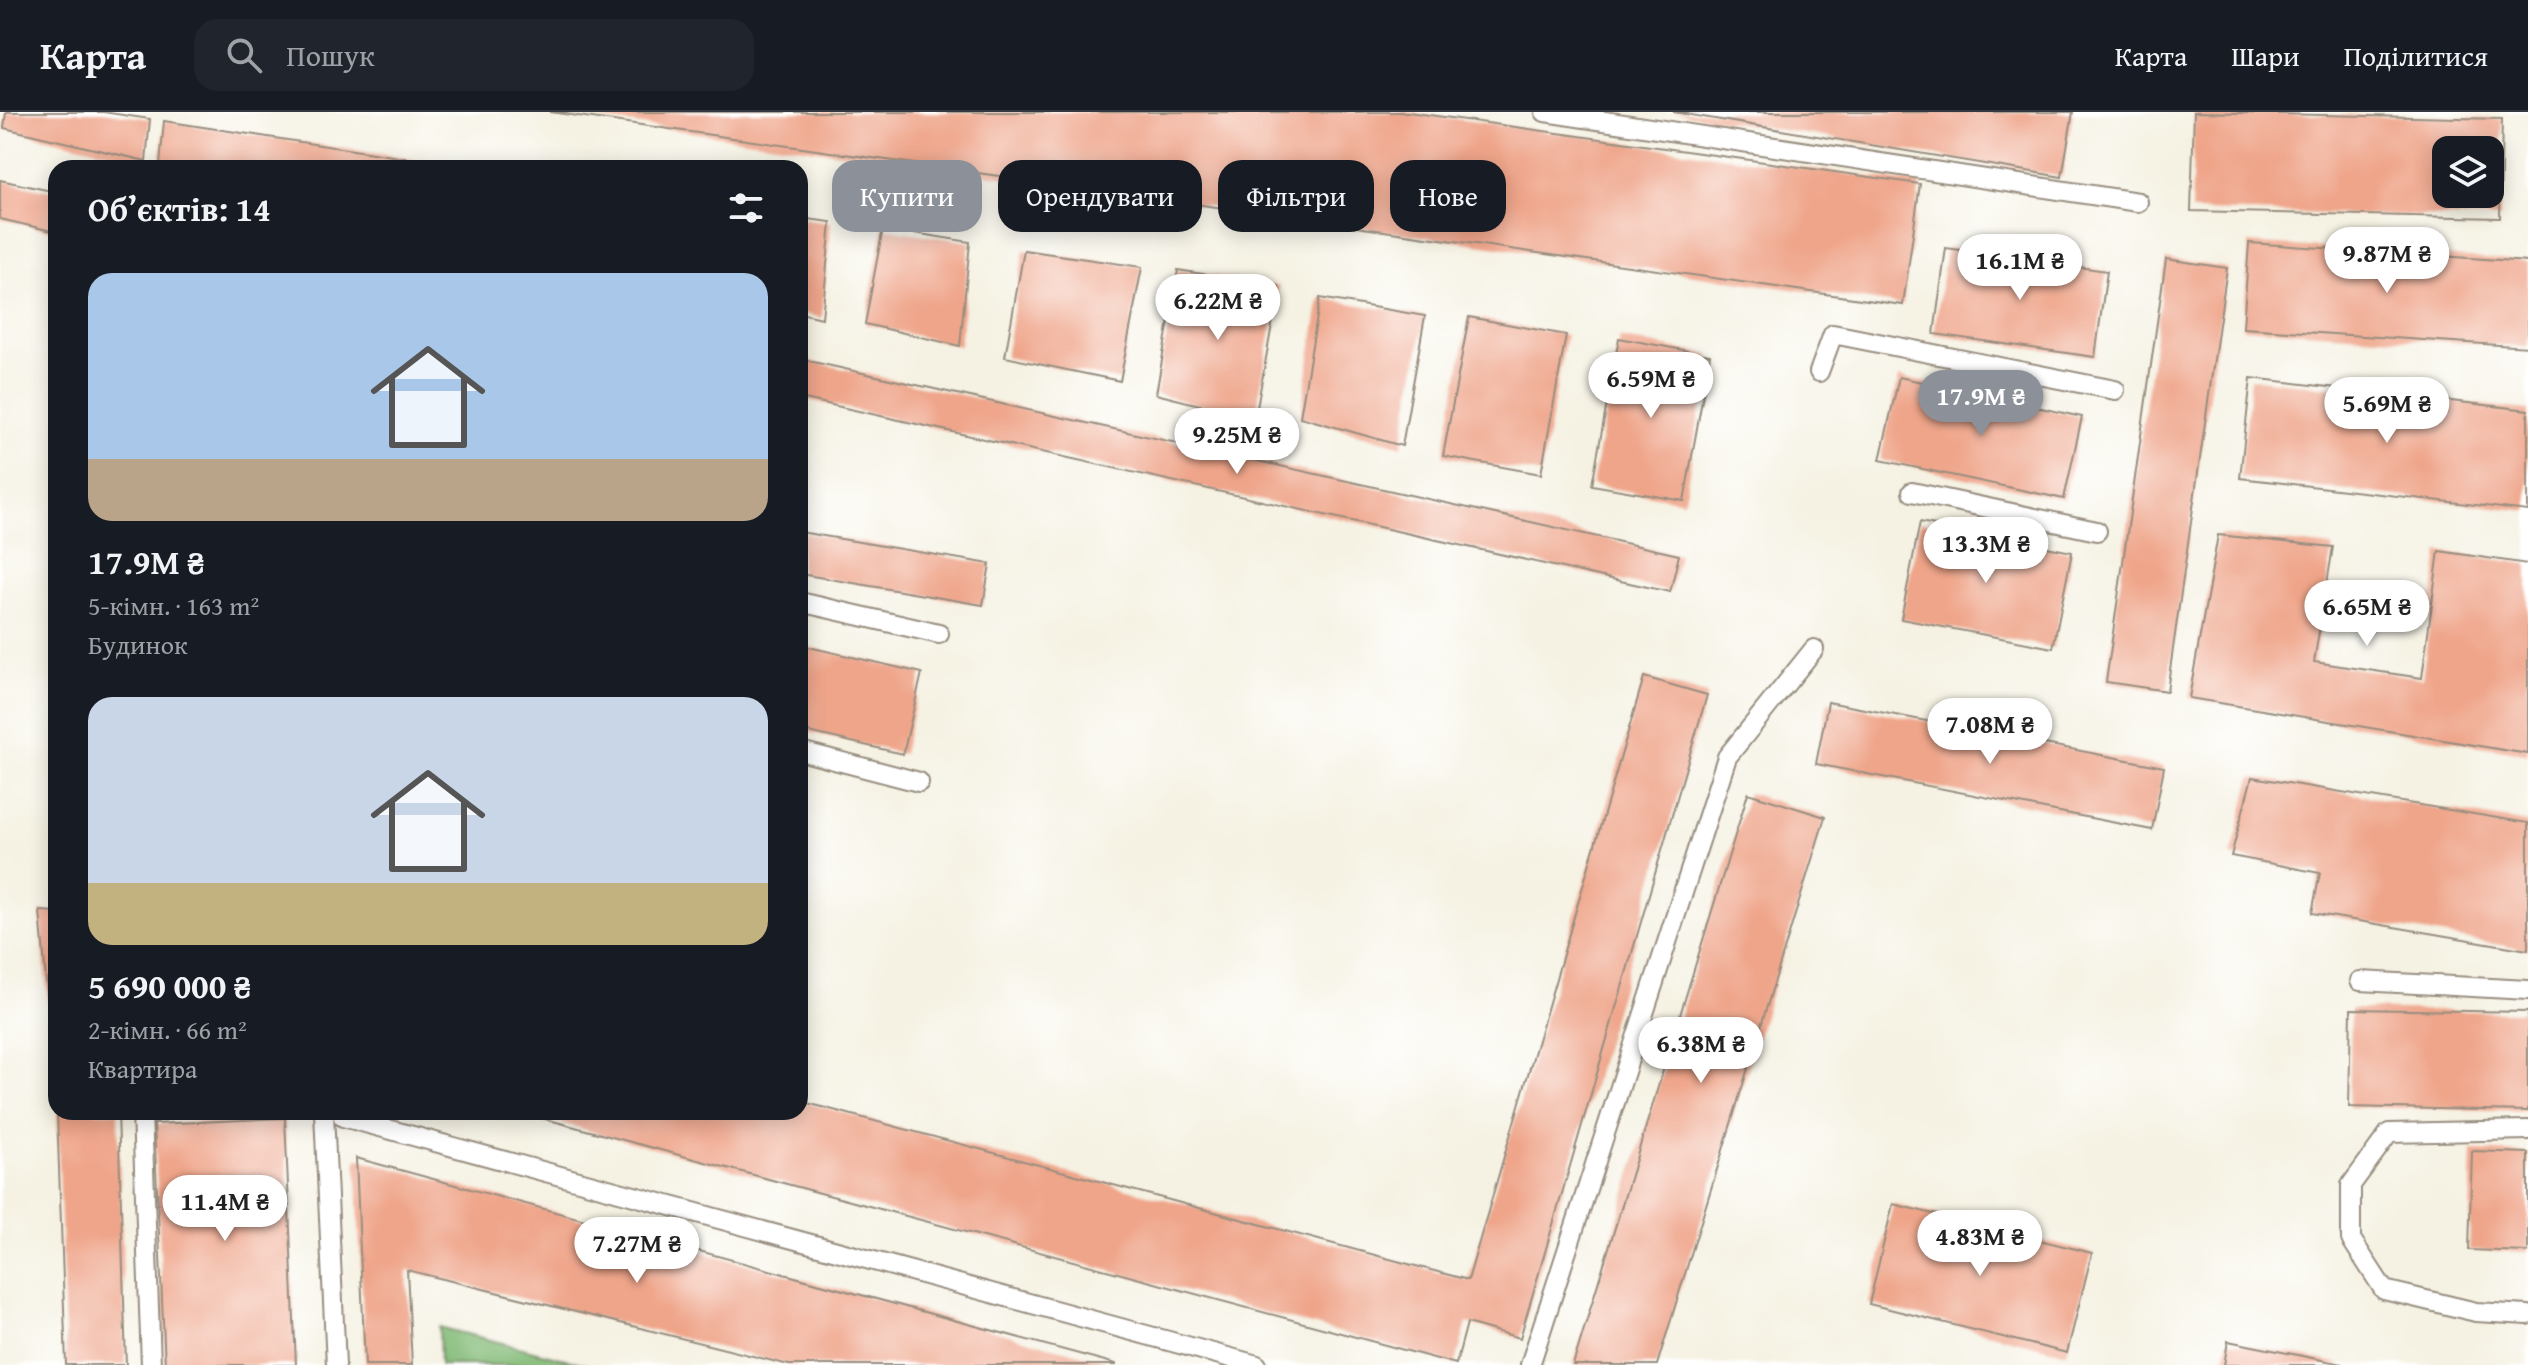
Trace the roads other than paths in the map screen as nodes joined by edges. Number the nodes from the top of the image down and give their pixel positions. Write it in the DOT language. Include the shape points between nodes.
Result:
graph roads {
  1 [pos="1545,112"];
  2 [pos="2138,202"];
  3 [pos="1819,372"];
  4 [pos="2115,390"];
  5 [pos="1912,492"];
  6 [pos="2097,531"];
  7 [pos="808,604"];
  8 [pos="939,634"];
  9 [pos="1814,649"];
  10 [pos="808,753"];
  11 [pos="919,782"];
  12 [pos="2360,981"];
  13 [pos="2528,990"];
  14 [pos="142,1120"];
  15 [pos="322,1120"];
  16 [pos="362,1120"];
  17 [pos="2528,1130"];
  18 [pos="2528,1315"];
  19 [pos="151,1365"];
  20 [pos="336,1365"];
  21 [pos="1257,1365"];
  22 [pos="1530,1365"];
  1 -- 2 [label="lane"];
  3 -- 4 [label="lane" via="1833,334"];
  5 -- 6 [label="lane"];
  7 -- 8 [label="lane"];
  9 -- 22 [label="lane" via="1727,757"];
  10 -- 11 [label="lane"];
  12 -- 13 [label="lane"];
  14 -- 19 [label="lane"];
  15 -- 20 [label="lane"];
  16 -- 21 [label="lane"];
  17 -- 18 [label="lane" via="2389,1133 2351,1185 2351,1239 2384,1290 2476,1312"];
}
